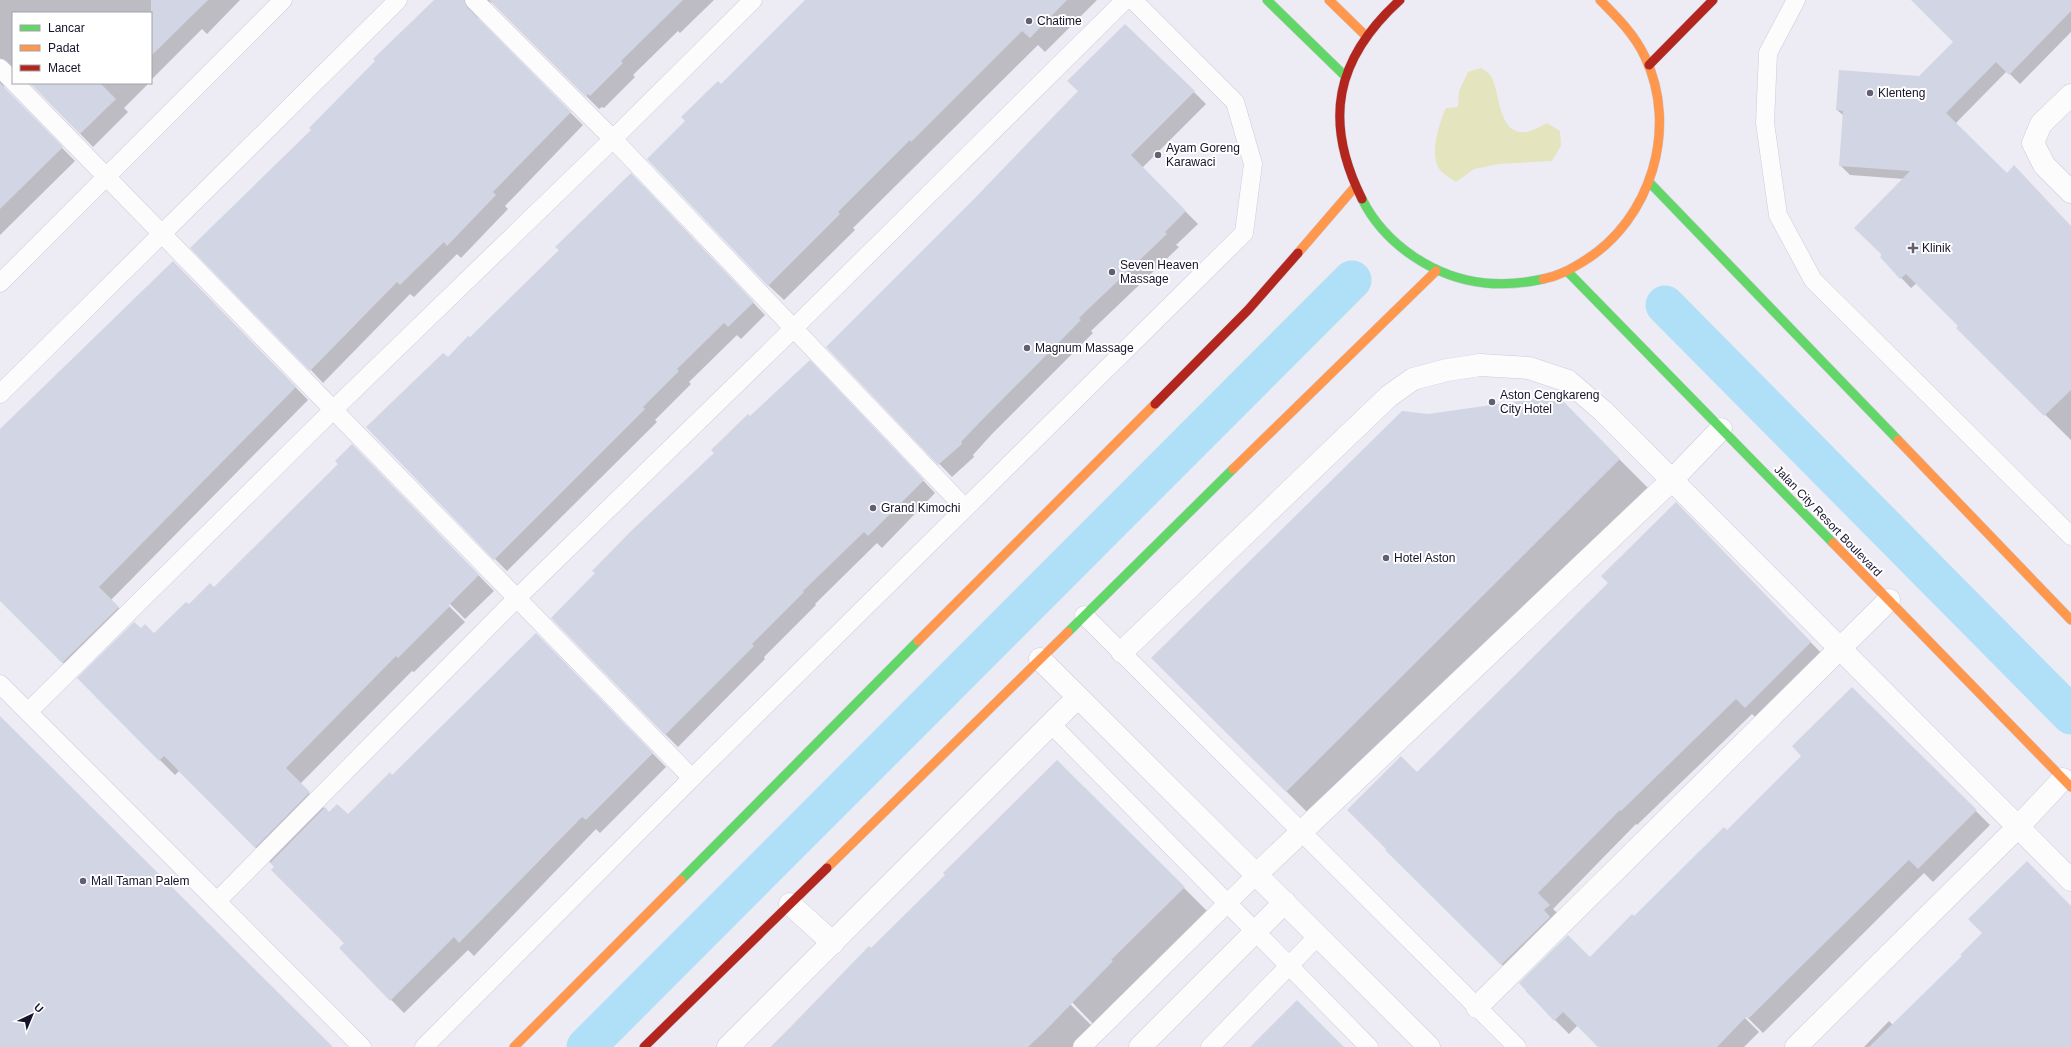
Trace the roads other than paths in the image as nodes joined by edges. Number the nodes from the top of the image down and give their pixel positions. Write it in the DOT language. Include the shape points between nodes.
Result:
graph roads {
  1 [pos="283,0"];
  2 [pos="398,0"];
  3 [pos="474,0"];
  4 [pos="753,0"];
  5 [pos="1124,0"];
  6 [pos="1132,0"];
  7 [pos="1267,0"];
  8 [pos="1329,0"];
  9 [pos="1400,0"];
  10 [pos="1600,0"];
  11 [pos="1713,0"];
  12 [pos="1796,0"];
  13 [pos="1366,36"];
  14 [pos="1649,65"];
  15 [pos="0,68"];
  16 [pos="1345,76"];
  17 [pos="12,80"];
  18 [pos="16,84"];
  19 [pos="2071,95"];
  20 [pos="614,139"];
  21 [pos="106,177"];
  22 [pos="1650,183"];
  23 [pos="1354,188"];
  24 [pos="2071,192"];
  25 [pos="161,234"];
  26 [pos="1436,271"];
  27 [pos="1568,272"];
  28 [pos="0,283"];
  29 [pos="794,328"];
  30 [pos="0,394"];
  31 [pos="333,410"];
  32 [pos="1721,429"];
  33 [pos="1672,480"];
  34 [pos="965,508"];
  35 [pos="2071,536"];
  36 [pos="517,598"];
  37 [pos="1889,600"];
  38 [pos="1084,615"];
  39 [pos="2071,620"];
  40 [pos="1840,649"];
  41 [pos="1122,652"];
  42 [pos="1040,659"];
  43 [pos="0,684"];
  44 [pos="1078,697"];
  45 [pos="28,712"];
  46 [pos="1051,724"];
  47 [pos="692,778"];
  48 [pos="2067,783"];
  49 [pos="2018,827"];
  50 [pos="1302,832"];
  51 [pos="1257,874"];
  52 [pos="2071,880"];
  53 [pos="217,901"];
  54 [pos="1285,902"];
  55 [pos="1227,903"];
  56 [pos="790,904"];
  57 [pos="1255,932"];
  58 [pos="1318,936"];
  59 [pos="833,943"];
  60 [pos="1289,966"];
  61 [pos="1477,1007"];
  62 [pos="362,1047"];
  63 [pos="424,1047"];
  64 [pos="514,1047"];
  65 [pos="644,1047"];
  66 [pos="728,1047"];
  67 [pos="1082,1047"];
  68 [pos="1140,1047"];
  69 [pos="1210,1047"];
  70 [pos="1369,1047"];
  71 [pos="1428,1047"];
  72 [pos="1517,1047"];
  73 [pos="1796,1047"];
  1 -- 21 [label="lane"];
  2 -- 25 [label="lane"];
  3 -- 20 [label="lane"];
  4 -- 20 [label="lane"];
  5 -- 29 [label="lane"];
  6 -- 34 [label="lane" via="1235,102 1253,164 1244,233"];
  7 -- 16 [label="street"];
  8 -- 13 [label="street"];
  9 -- 13 [label="street"];
  10 -- 14 [label="street" via="1628,29"];
  11 -- 14 [label="street"];
  12 -- 35 [label="lane" via="1768,53 1765,123 1778,215 1813,280"];
  13 -- 16 [label="street"];
  14 -- 22 [label="street" via="1659,104 1660,144"];
  15 -- 17 [label="lane"];
  16 -- 23 [label="street" via="1339,104 1339,130"];
  18 -- 21 [label="lane"];
  19 -- 24 [label="street" via="2041,124 2033,143 2044,165"];
  20 -- 29 [label="lane"];
  20 -- 31 [label="lane"];
  21 -- 25 [label="lane"];
  21 -- 28 [label="lane"];
  22 -- 27 [label="street" via="1631,218 1604,247"];
  22 -- 39 [label="street"];
  23 -- 26 [label="street" via="1375,222 1402,250"];
  23 -- 64 [label="street" via="1248,310"];
  25 -- 30 [label="lane"];
  25 -- 31 [label="lane"];
  26 -- 27 [label="street" via="1469,281 1503,285 1538,281"];
  26 -- 38 [label="street"];
  27 -- 32 [label="street, Jalan City Resort Boulevard"];
  29 -- 34 [label="lane"];
  29 -- 36 [label="lane"];
  31 -- 36 [label="lane"];
  31 -- 45 [label="lane"];
  32 -- 33 [label="street"];
  32 -- 37 [label="street, Jalan City Resort Boulevard"];
  33 -- 40 [label="street"];
  33 -- 41 [label="street" via="1603,411 1568,381 1529,368 1480,365 1413,379 1389,396"];
  33 -- 50 [label="street"];
  34 -- 47 [label="lane"];
  36 -- 47 [label="lane"];
  36 -- 53 [label="lane"];
  37 -- 40 [label="street"];
  37 -- 48 [label="street, Jalan City Resort Boulevard"];
  38 -- 41 [label="lane"];
  38 -- 42 [label="street"];
  40 -- 49 [label="street"];
  40 -- 61 [label="street"];
  41 -- 50 [label="lane"];
  42 -- 44 [label="street"];
  42 -- 56 [label="street"];
  43 -- 45 [label="lane"];
  44 -- 46 [label="street"];
  44 -- 51 [label="street"];
  45 -- 53 [label="lane"];
  46 -- 55 [label="lane"];
  46 -- 59 [label="street"];
  47 -- 63 [label="lane"];
  48 -- 49 [label="street"];
  49 -- 52 [label="street"];
  49 -- 73 [label="street"];
  50 -- 51 [label="street"];
  50 -- 61 [label="lane"];
  51 -- 54 [label="street"];
  51 -- 55 [label="lane"];
  53 -- 62 [label="lane"];
  54 -- 57 [label="street"];
  54 -- 58 [label="street"];
  55 -- 57 [label="lane"];
  55 -- 67 [label="lane"];
  56 -- 59 [label="street"];
  56 -- 65 [label="street"];
  57 -- 60 [label="lane"];
  57 -- 68 [label="street"];
  58 -- 60 [label="lane"];
  58 -- 71 [label="street"];
  59 -- 66 [label="street"];
  60 -- 69 [label="lane"];
  60 -- 70 [label="lane"];
  61 -- 72 [label="lane"];
}
